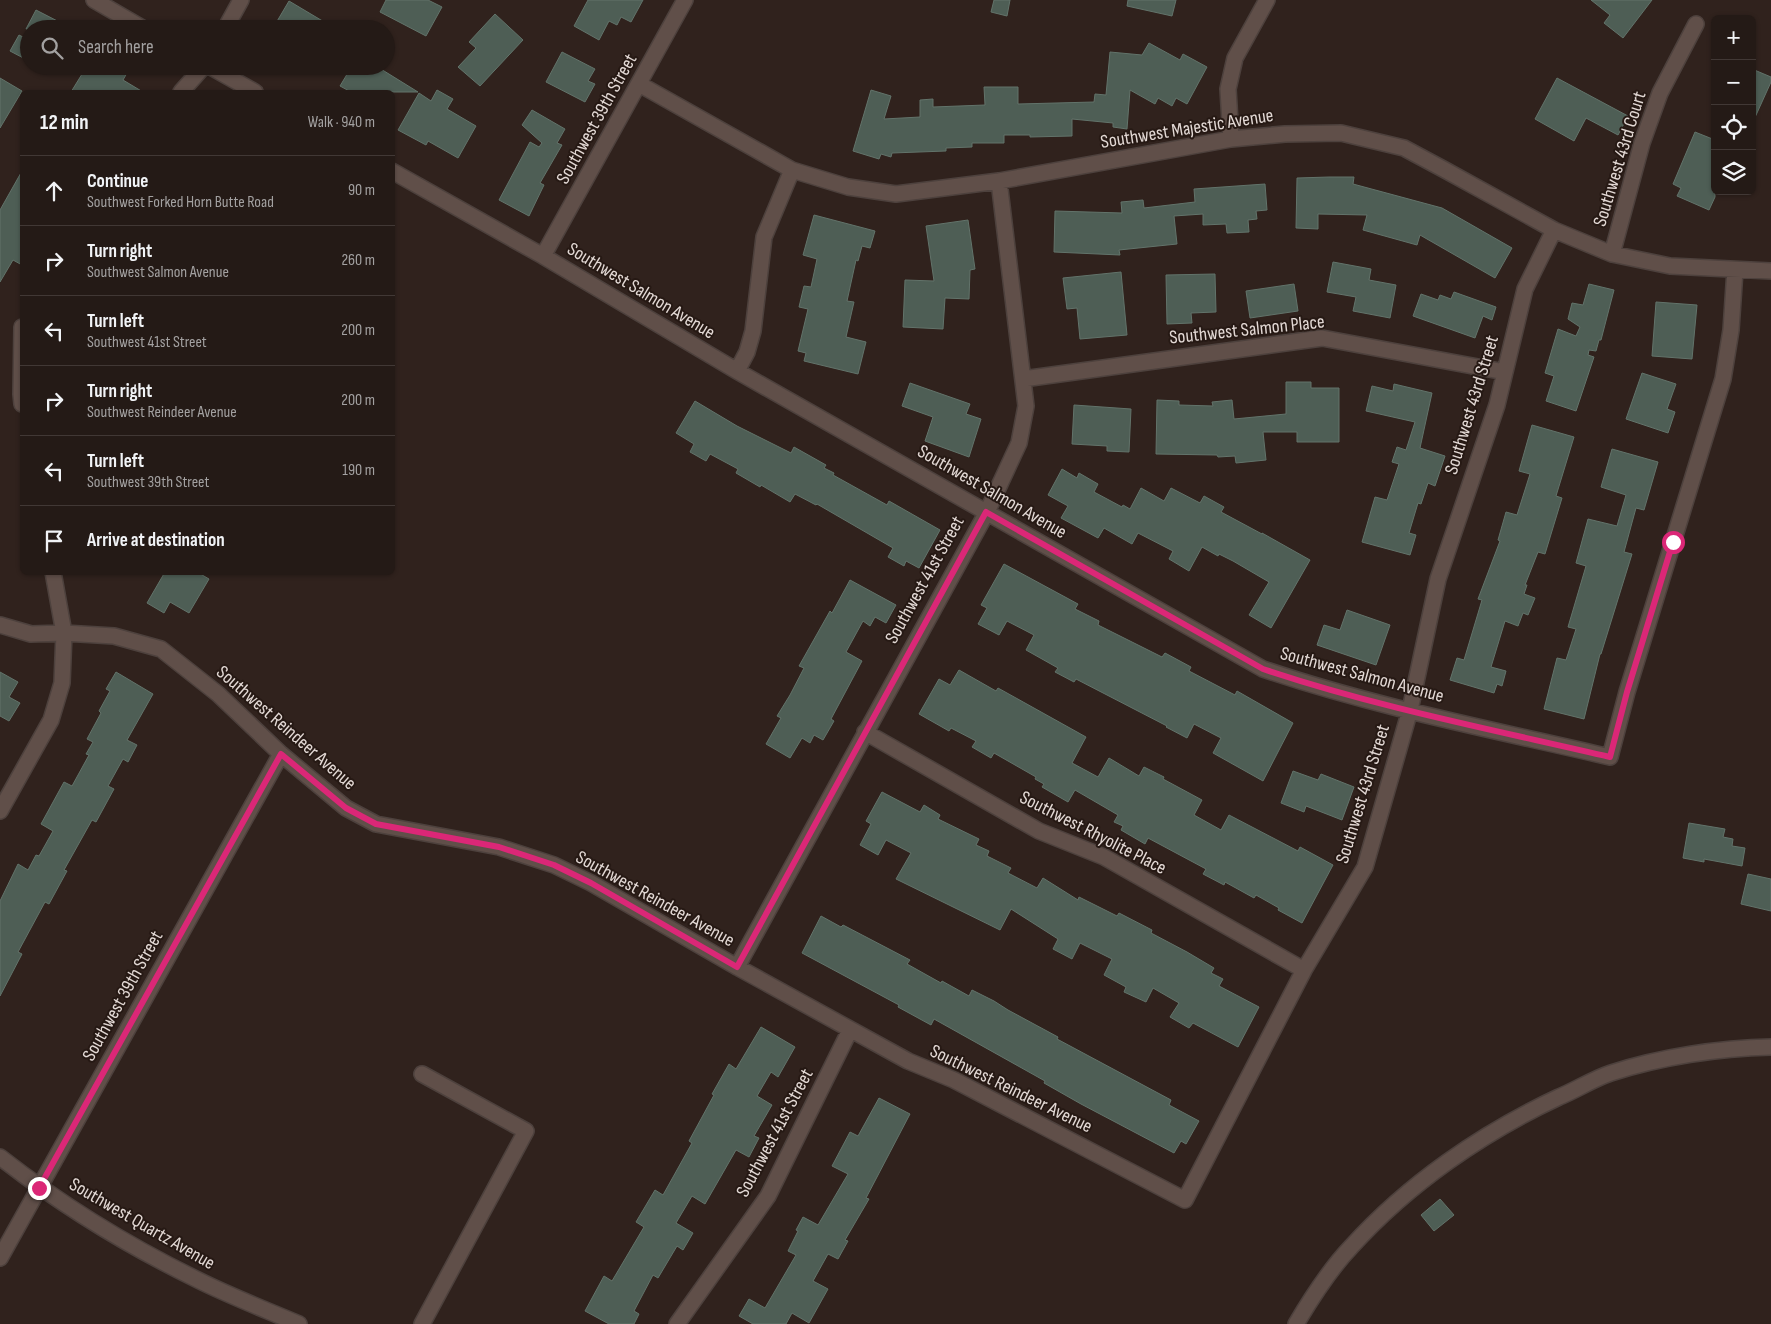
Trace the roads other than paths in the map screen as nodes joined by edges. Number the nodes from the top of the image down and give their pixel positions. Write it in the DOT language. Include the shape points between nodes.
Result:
graph roads {
  1 [pos="94,0"];
  2 [pos="241,0"];
  3 [pos="685,0"];
  4 [pos="1267,0"];
  5 [pos="128,20"];
  6 [pos="230,20"];
  7 [pos="1696,24"];
  8 [pos="196,75"];
  9 [pos="225,75"];
  10 [pos="639,84"];
  11 [pos="183,90"];
  12 [pos="251,90"];
  13 [pos="1231,139"];
  14 [pos="792,170"];
  15 [pos="395,173"];
  16 [pos="999,181"];
  17 [pos="1554,230"];
  18 [pos="1612,254"];
  19 [pos="543,256"];
  20 [pos="1734,270"];
  21 [pos="1771,271"];
  22 [pos="737,372"];
  23 [pos="1505,372"];
  24 [pos="1022,379"];
  25 [pos="986,512"];
  26 [pos="54,575"];
  27 [pos="0,625"];
  28 [pos="64,633"];
  29 [pos="1410,710"];
  30 [pos="865,732"];
  31 [pos="281,754"];
  32 [pos="0,811"];
  33 [pos="737,967"];
  34 [pos="1304,970"];
  35 [pos="850,1030"];
  36 [pos="1771,1047"];
  37 [pos="422,1074"];
  38 [pos="0,1157"];
  39 [pos="39,1188"];
  40 [pos="1185,1200"];
  41 [pos="0,1258"];
  42 [pos="299,1324"];
  43 [pos="422,1324"];
  44 [pos="677,1324"];
  45 [pos="1296,1324"];
  1 -- 5 [label="street"];
  2 -- 6 [label="street"];
  3 -- 10 [label="street, Southwest 39th Street"];
  4 -- 13 [label="street" via="1235,58 1228,89"];
  7 -- 18 [label="street, Southwest 43rd Court" via="1660,92 1642,143"];
  8 -- 11 [label="street"];
  9 -- 12 [label="street"];
  10 -- 14 [label="street, Southwest Majestic Avenue"];
  10 -- 19 [label="street, Southwest 39th Street"];
  13 -- 16 [label="street, Southwest Majestic Avenue"];
  13 -- 17 [label="street, Southwest Majestic Avenue" via="1341,133 1404,148"];
  14 -- 16 [label="street, Southwest Majestic Avenue" via="848,187 896,194"];
  14 -- 22 [label="street" via="764,236 753,331"];
  15 -- 19 [label="street, Southwest Salmon Avenue"];
  16 -- 24 [label="street, Southwest 41st Street"];
  17 -- 18 [label="street, Southwest Majestic Avenue"];
  17 -- 23 [label="street, Southwest 43rd Street" via="1526,289"];
  18 -- 20 [label="street, Southwest Majestic Avenue" via="1670,266"];
  19 -- 22 [label="street, Southwest Salmon Avenue"];
  20 -- 21 [label="street, Southwest Majestic Avenue"];
  20 -- 29 [label="street, Southwest Salmon Avenue" via="1731,330 1723,379 1610,757"];
  22 -- 25 [label="street, Southwest Salmon Avenue"];
  23 -- 24 [label="street, Southwest Salmon Place" via="1322,338"];
  23 -- 29 [label="street, Southwest 43rd Street" via="1497,405 1438,579"];
  24 -- 25 [label="street, Southwest 41st Street" via="1026,406 1019,443"];
  25 -- 29 [label="street, Southwest Salmon Avenue" via="1263,669"];
  25 -- 30 [label="street, Southwest 41st Street"];
  26 -- 28 [label="street"];
  27 -- 28 [label="street, Southwest Reindeer Avenue" via="31,634"];
  28 -- 31 [label="street, Southwest Reindeer Avenue" via="114,636 161,649 218,694"];
  28 -- 32 [label="street" via="62,682 51,720"];
  29 -- 34 [label="street, Southwest 43rd Street" via="1365,867"];
  30 -- 33 [label="street, Southwest 41st Street"];
  30 -- 34 [label="street, Southwest Rhyolite Place" via="1040,831 1104,857"];
  31 -- 33 [label="street, Southwest Reindeer Avenue" via="346,808 376,824 499,847 554,865"];
  31 -- 39 [label="street, Southwest 39th Street"];
  33 -- 35 [label="street, Southwest Reindeer Avenue"];
  34 -- 40 [label="street, Southwest 43rd Street"];
  35 -- 40 [label="street, Southwest Reindeer Avenue"];
  35 -- 44 [label="street, Southwest 41st Street" via="768,1196"];
  36 -- 45 [label="street" via="1680,1056 1610,1074 1539,1107 1476,1143 1381,1216 1321,1284"];
  37 -- 43 [label="street" via="526,1131"];
  38 -- 39 [label="street, Southwest Quartz Avenue"];
  39 -- 41 [label="street, Southwest 39th Street"];
  39 -- 42 [label="street, Southwest Quartz Avenue" via="135,1248 195,1279"];
}
